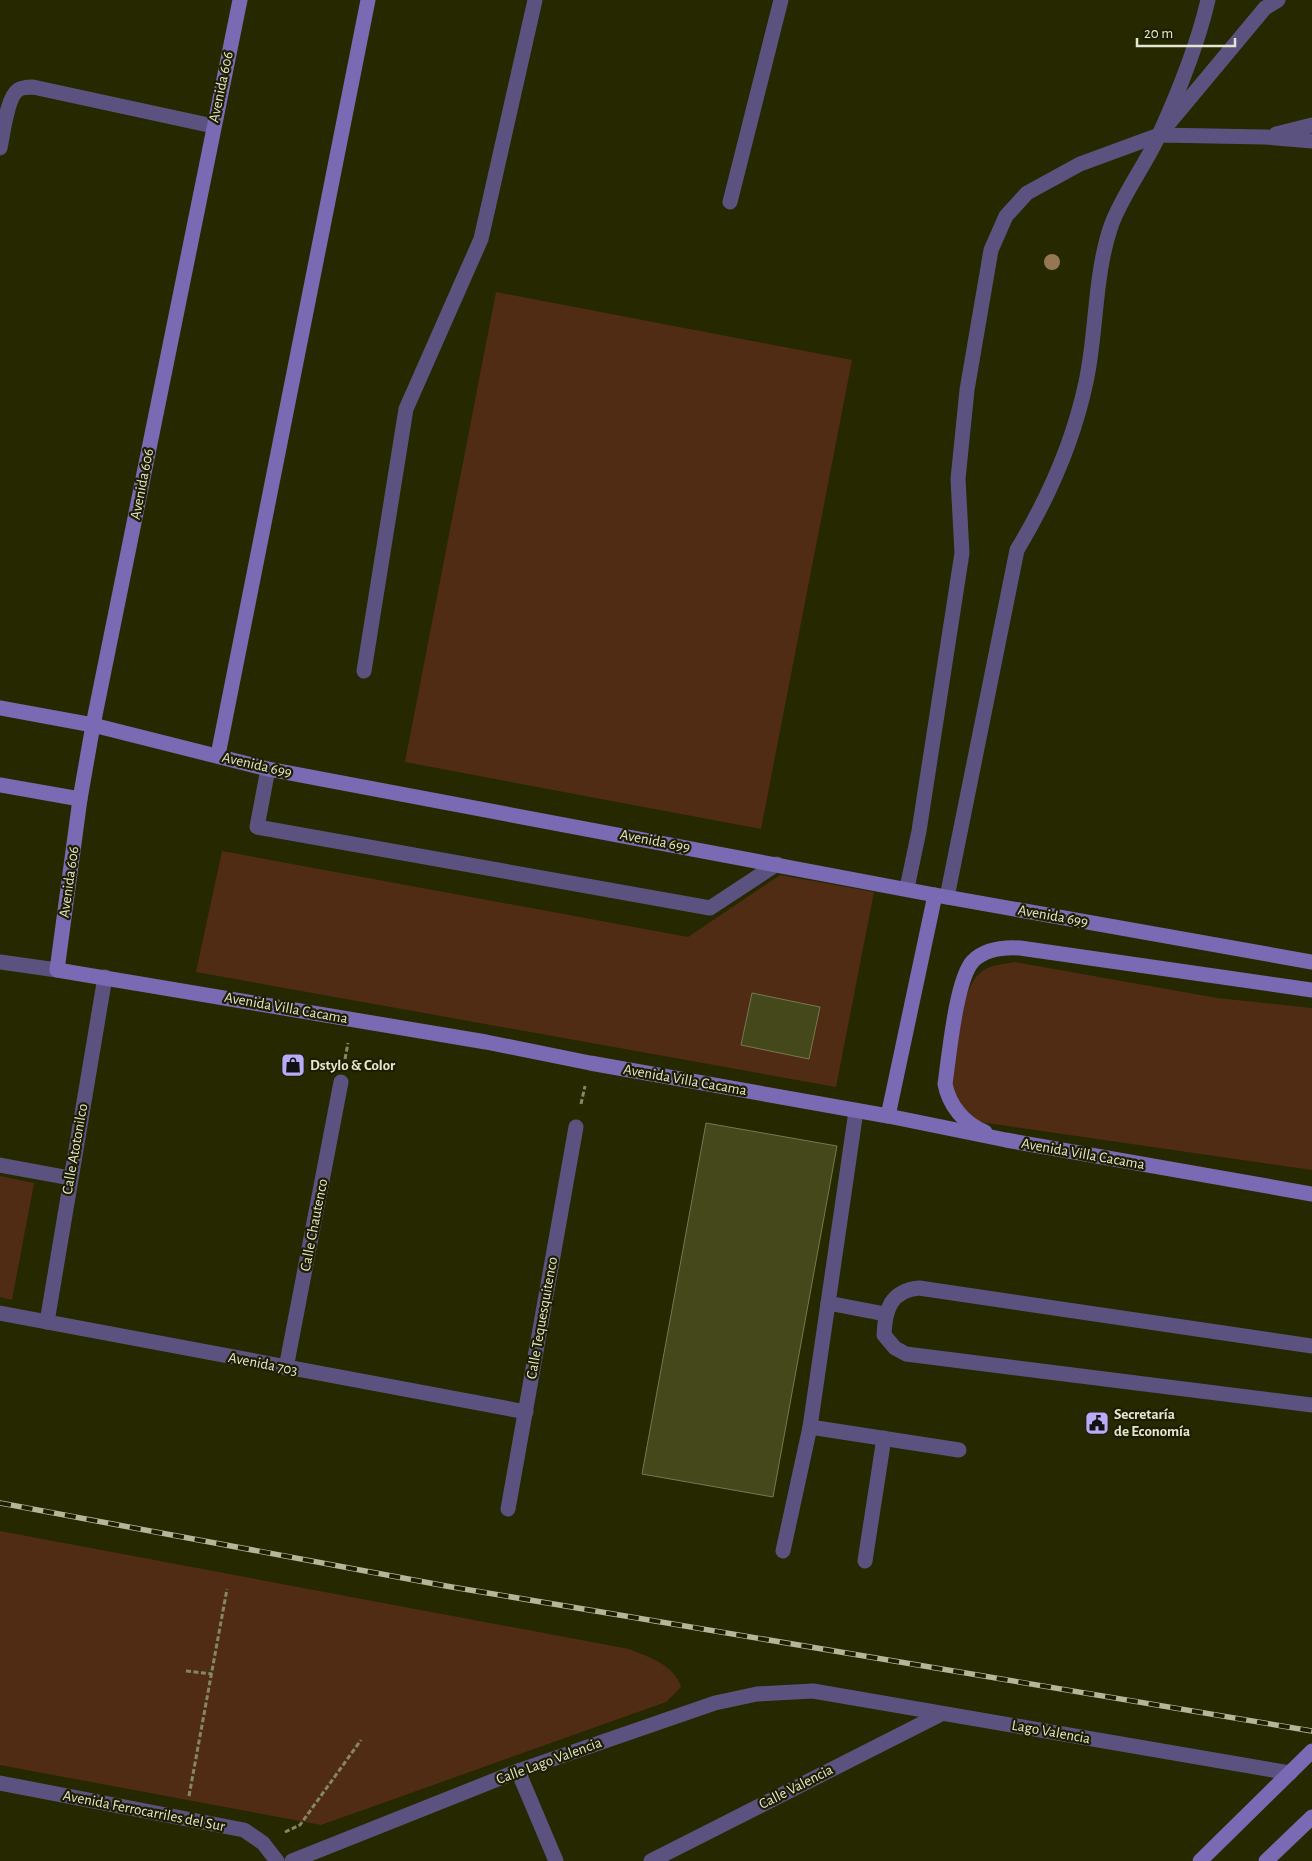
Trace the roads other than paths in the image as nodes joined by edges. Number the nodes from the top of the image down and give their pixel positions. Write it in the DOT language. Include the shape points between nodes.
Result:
graph roads {
  1 [pos="240,0"];
  2 [pos="368,0"];
  3 [pos="535,0"];
  4 [pos="781,0"];
  5 [pos="1208,0"];
  6 [pos="1278,0"];
  7 [pos="1312,125"];
  8 [pos="213,126"];
  9 [pos="1159,135"];
  10 [pos="1265,137"];
  11 [pos="1312,141"];
  12 [pos="0,148"];
  13 [pos="730,202"];
  14 [pos="364,671"];
  15 [pos="0,708"];
  16 [pos="94,725"];
  17 [pos="218,755"];
  18 [pos="268,769"];
  19 [pos="0,784"];
  20 [pos="80,799"];
  21 [pos="777,864"];
  22 [pos="906,888"];
  23 [pos="941,896"];
  24 [pos="0,962"];
  25 [pos="1312,962"];
  26 [pos="57,970"];
  27 [pos="105,977"];
  28 [pos="1312,990"];
  29 [pos="341,1082"];
  30 [pos="856,1111"];
  31 [pos="888,1116"];
  32 [pos="576,1127"];
  33 [pos="1006,1140"];
  34 [pos="0,1165"];
  35 [pos="70,1178"];
  36 [pos="1312,1194"];
  37 [pos="828,1303"];
  38 [pos="0,1313"];
  39 [pos="885,1314"];
  40 [pos="47,1322"];
  41 [pos="1312,1346"];
  42 [pos="286,1368"];
  43 [pos="1312,1405"];
  44 [pos="526,1412"];
  45 [pos="810,1427"];
  46 [pos="884,1438"];
  47 [pos="959,1450"];
  48 [pos="508,1509"];
  49 [pos="783,1551"];
  50 [pos="866,1561"];
  51 [pos="813,1691"];
  52 [pos="941,1714"];
  53 [pos="1312,1751"];
  54 [pos="518,1771"];
  55 [pos="1290,1773"];
  56 [pos="0,1783"];
  57 [pos="1312,1817"];
  58 [pos="277,1861"];
  59 [pos="292,1861"];
  60 [pos="556,1861"];
  61 [pos="652,1861"];
  62 [pos="1200,1861"];
  63 [pos="1266,1861"];
  1 -- 8 [label="street, Avenida 606"];
  2 -- 17 [label="street"];
  3 -- 14 [label="street" via="481,239 406,409"];
  4 -- 13 [label="street"];
  5 -- 9 [label="street" via="1198,42"];
  6 -- 9 [label="street" via="1265,8"];
  7 -- 10 [label="street"];
  8 -- 12 [label="street" via="34,87 24,88 16,90 11,100"];
  8 -- 16 [label="street, Avenida 606"];
  9 -- 10 [label="street"];
  9 -- 22 [label="street" via="1080,164 1027,193 1006,216 991,250 967,390 958,479 962,553 919,831"];
  9 -- 23 [label="street" via="1112,225 1099,280 1086,382 1066,454 1042,508 1017,550"];
  10 -- 11 [label="street"];
  15 -- 16 [label="street, Avenida 699"];
  16 -- 17 [label="street, Avenida 699"];
  16 -- 20 [label="street, Avenida 606"];
  17 -- 18 [label="street, Avenida 699"];
  18 -- 21 [label="street, Avenida 699"];
  18 -- 21 [label="street" via="257,827 710,908"];
  19 -- 20 [label="street"];
  20 -- 26 [label="street, Avenida 606"];
  21 -- 22 [label="street, Avenida 699"];
  22 -- 23 [label="street, Avenida 699"];
  23 -- 25 [label="street, Avenida 699"];
  23 -- 31 [label="street"];
  24 -- 26 [label="street"];
  26 -- 27 [label="street, Avenida Villa Cacama"];
  27 -- 30 [label="street, Avenida Villa Cacama" via="486,1042"];
  27 -- 35 [label="street, Calle Atotonilco"];
  28 -- 33 [label="street" via="1020,948 988,952 973,961 961,984 945,1084 955,1110 979,1130"];
  29 -- 42 [label="street, Calle Chautenco"];
  30 -- 31 [label="street, Avenida Villa Cacama"];
  30 -- 37 [label="street"];
  31 -- 33 [label="street, Avenida Villa Cacama"];
  32 -- 44 [label="street, Calle Tequesquitenco"];
  33 -- 36 [label="street, Avenida Villa Cacama"];
  34 -- 35 [label="street"];
  35 -- 40 [label="street, Calle Atotonilco"];
  37 -- 39 [label="street"];
  37 -- 45 [label="street"];
  38 -- 40 [label="street, Avenida 703"];
  39 -- 41 [label="street" via="905,1290 919,1288"];
  39 -- 43 [label="street" via="884,1335 895,1348 906,1354"];
  40 -- 42 [label="street, Avenida 703"];
  42 -- 44 [label="street, Avenida 703"];
  44 -- 48 [label="street, Calle Tequesquitenco"];
  45 -- 46 [label="street"];
  45 -- 49 [label="street"];
  46 -- 47 [label="street"];
  46 -- 50 [label="street"];
  51 -- 52 [label="street, Lago Valencia"];
  51 -- 54 [label="street, Calle Lago Valencia" via="757,1694 715,1703"];
  52 -- 55 [label="street, Lago Valencia"];
  52 -- 61 [label="street, Calle Valencia"];
  53 -- 55 [label="street"];
  54 -- 59 [label="street, Calle Lago Valencia"];
  54 -- 60 [label="street"];
  55 -- 62 [label="street"];
  56 -- 58 [label="street, Avenida Ferrocarriles del Sur" via="244,1830 264,1843"];
  57 -- 63 [label="street"];
}
